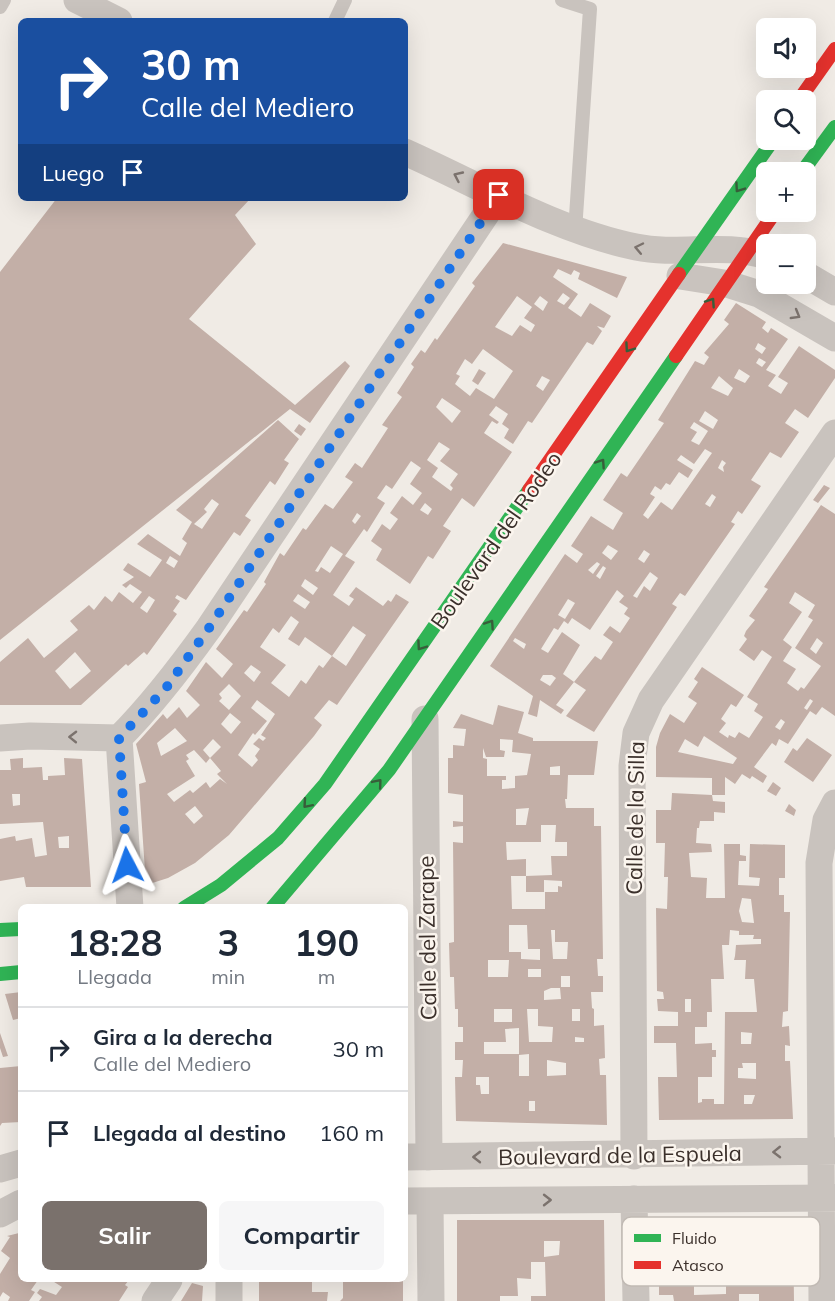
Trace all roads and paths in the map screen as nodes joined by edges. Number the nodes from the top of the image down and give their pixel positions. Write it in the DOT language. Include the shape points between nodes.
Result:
graph roads {
  1 [pos="4,0"];
  2 [pos="345,0"];
  3 [pos="562,0"];
  4 [pos="0,8"];
  5 [pos="336,18"];
  6 [pos="835,49"];
  7 [pos="807,90"];
  8 [pos="835,127"];
  9 [pos="765,150"];
  10 [pos="408,153"];
  11 [pos="809,162"];
  12 [pos="499,195"];
  13 [pos="575,231"];
  14 [pos="697,249"];
  15 [pos="756,253"];
  16 [pos="756,254"];
  17 [pos="680,276"];
  18 [pos="816,281"];
  19 [pos="724,283"];
  20 [pos="835,292"];
  21 [pos="835,338"];
  22 [pos="835,433"];
  23 [pos="425,719"];
  24 [pos="0,738"];
  25 [pos="119,738"];
  26 [pos="835,803"];
  27 [pos="130,904"];
  28 [pos="190,904"];
  29 [pos="275,904"];
  30 [pos="18,929"];
  31 [pos="0,930"];
  32 [pos="416,965"];
  33 [pos="18,972"];
  34 [pos="0,974"];
  35 [pos="828,1151"];
  36 [pos="634,1156"];
  37 [pos="417,1157"];
  38 [pos="18,1164"];
  39 [pos="0,1168"];
  40 [pos="828,1198"];
  41 [pos="634,1199"];
  42 [pos="417,1201"];
  43 [pos="18,1205"];
  44 [pos="0,1214"];
  45 [pos="634,1217"];
  46 [pos="168,1282"];
  47 [pos="229,1282"];
  48 [pos="636,1286"];
  49 [pos="156,1301"];
  50 [pos="229,1301"];
  51 [pos="431,1301"];
  52 [pos="636,1301"];
  53 [pos="822,1301"];
  1 -- 4 [label="lane"];
  2 -- 5 [label="lane"];
  3 -- 13 [label="lane" via="590,9"];
  6 -- 7 [label="street"];
  8 -- 11 [label="street"];
  9 -- 14 [label="street, Boulevard del Rodeo, one-way"];
  12 -- 10 [label="street, one-way"];
  12 -- 13 [label="street"];
  12 -- 25 [label="street" via="209,628 166,688"];
  14 -- 13 [label="street, one-way" via="653,251"];
  14 -- 15 [label="street"];
  14 -- 17 [label="street, Boulevard del Rodeo"];
  16 -- 19 [label="street, Boulevard del Rodeo"];
  17 -- 19 [label="street"];
  17 -- 28 [label="street, Boulevard del Rodeo, one-way" via="325,784 278,838 221,885"];
  18 -- 20 [label="street"];
  19 -- 21 [label="street, one-way" via="759,294"];
  23 -- 19 [label="street, Boulevard del Rodeo, one-way"];
  22 -- 36 [label="street, Calle de la Silla" via="651,700 636,733 632,766"];
  29 -- 23 [label="street, Boulevard del Rodeo, one-way" via="388,770"];
  23 -- 32 [label="street, Calle del Zarape"];
  25 -- 24 [label="street, one-way"];
  25 -- 27 [label="street"];
  26 -- 35 [label="street" via="826,820 819,863"];
  30 -- 31 [label="street"];
  32 -- 37 [label="street, Calle del Zarape"];
  33 -- 34 [label="street"];
  35 -- 36 [label="street, Boulevard de la Espuela, one-way"];
  35 -- 40 [label="street"];
  36 -- 37 [label="street, Boulevard de la Espuela, one-way"];
  38 -- 39 [label="street"];
  40 -- 41 [label="street, Boulevard de la Espuela"];
  40 -- 53 [label="street"];
  42 -- 41 [label="street, Boulevard de la Espuela, one-way"];
  41 -- 45 [label="street"];
  42 -- 51 [label="street"];
  43 -- 44 [label="street"];
  46 -- 49 [label="street"];
  47 -- 50 [label="street"];
  48 -- 52 [label="street"];
}
